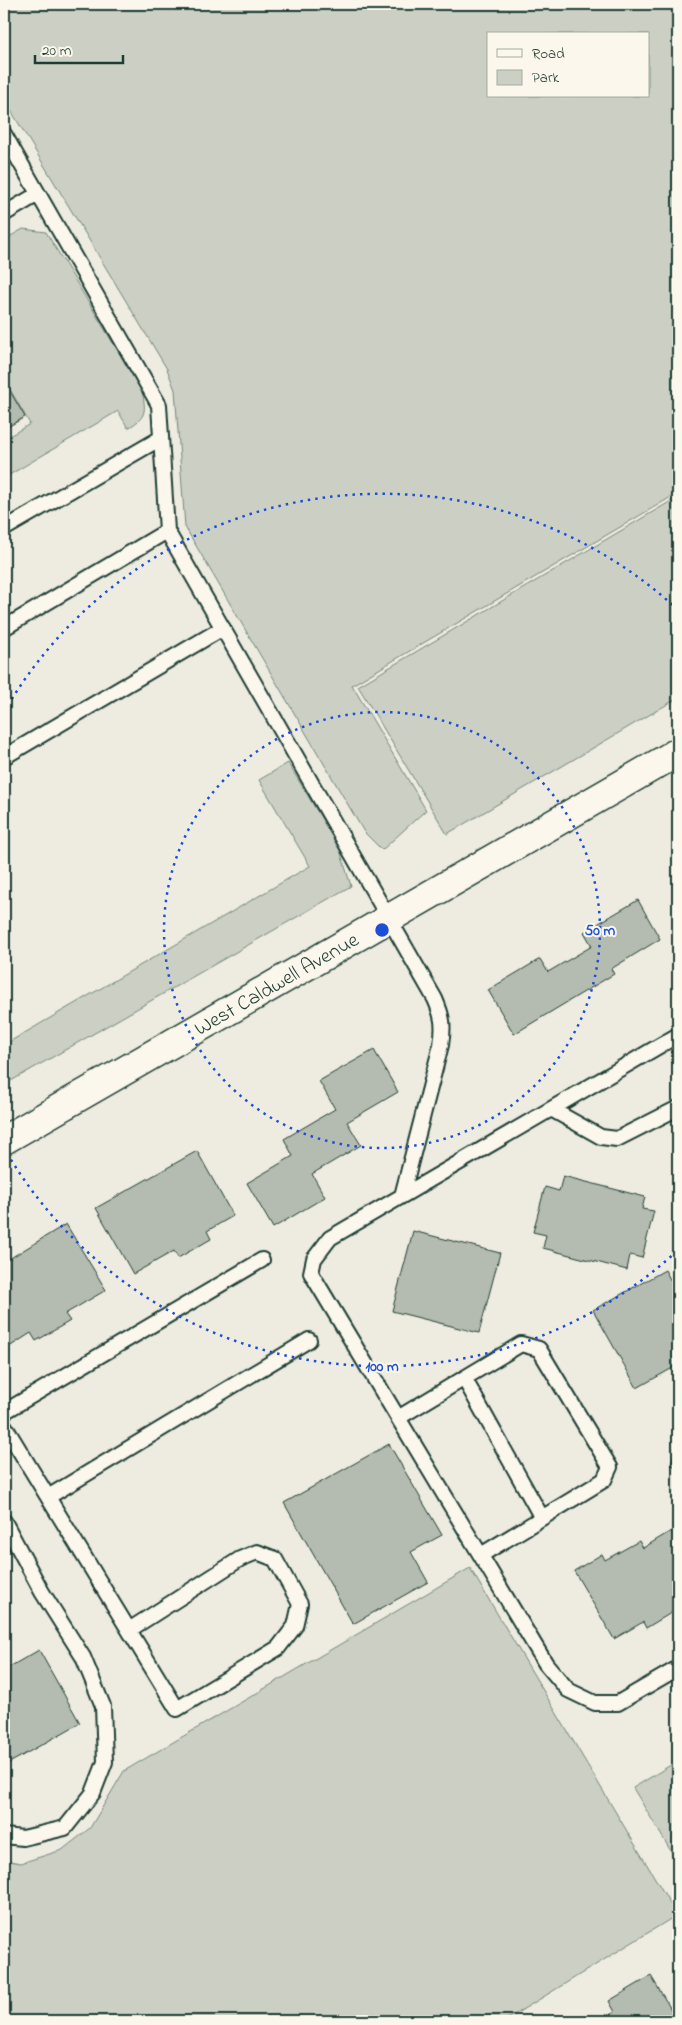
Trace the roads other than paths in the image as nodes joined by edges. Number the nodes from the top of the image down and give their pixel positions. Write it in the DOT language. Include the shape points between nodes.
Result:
graph roads {
  1 [pos="4,134"];
  2 [pos="38,194"];
  3 [pos="4,214"];
  4 [pos="161,438"];
  5 [pos="4,529"];
  6 [pos="167,531"];
  7 [pos="4,628"];
  8 [pos="223,628"];
  9 [pos="678,752"];
  10 [pos="4,757"];
  11 [pos="389,919"];
  12 [pos="678,1035"];
  13 [pos="678,1108"];
  14 [pos="551,1109"];
  15 [pos="4,1140"];
  16 [pos="402,1196"];
  17 [pos="262,1260"];
  18 [pos="309,1340"];
  19 [pos="464,1378"];
  20 [pos="4,1412"];
  21 [pos="398,1418"];
  22 [pos="4,1425"];
  23 [pos="48,1497"];
  24 [pos="542,1518"];
  25 [pos="4,1521"];
  26 [pos="481,1555"];
  27 [pos="129,1630"];
  28 [pos="678,1668"];
  29 [pos="4,1836"];
  1 -- 2 [label="lane"];
  2 -- 3 [label="lane"];
  2 -- 4 [label="lane" via="159,405"];
  4 -- 5 [label="lane"];
  4 -- 6 [label="lane"];
  6 -- 7 [label="lane"];
  6 -- 8 [label="lane"];
  8 -- 10 [label="lane"];
  8 -- 11 [label="lane"];
  9 -- 11 [label="main road, West Caldwell Avenue"];
  11 -- 15 [label="main road, West Caldwell Avenue"];
  11 -- 16 [label="lane" via="435,999 444,1028"];
  12 -- 14 [label="lane"];
  13 -- 14 [label="lane" via="617,1139 601,1137"];
  14 -- 16 [label="lane"];
  16 -- 21 [label="lane" via="330,1238 314,1259 311,1273"];
  17 -- 20 [label="lane"];
  18 -- 23 [label="lane"];
  19 -- 21 [label="lane"];
  19 -- 24 [label="lane"];
  19 -- 24 [label="lane" via="521,1344 539,1348 610,1467 604,1480"];
  21 -- 26 [label="lane"];
  22 -- 23 [label="lane"];
  23 -- 27 [label="lane"];
  24 -- 26 [label="lane"];
  25 -- 29 [label="lane" via="42,1592 83,1657 103,1706 105,1762 93,1793 65,1828 23,1838"];
  26 -- 28 [label="lane" via="546,1664 568,1690 595,1703 618,1703"];
  27 -- 27 [label="lane" via="177,1709 278,1648 295,1626 300,1604 275,1559 257,1552 240,1558"];
}
